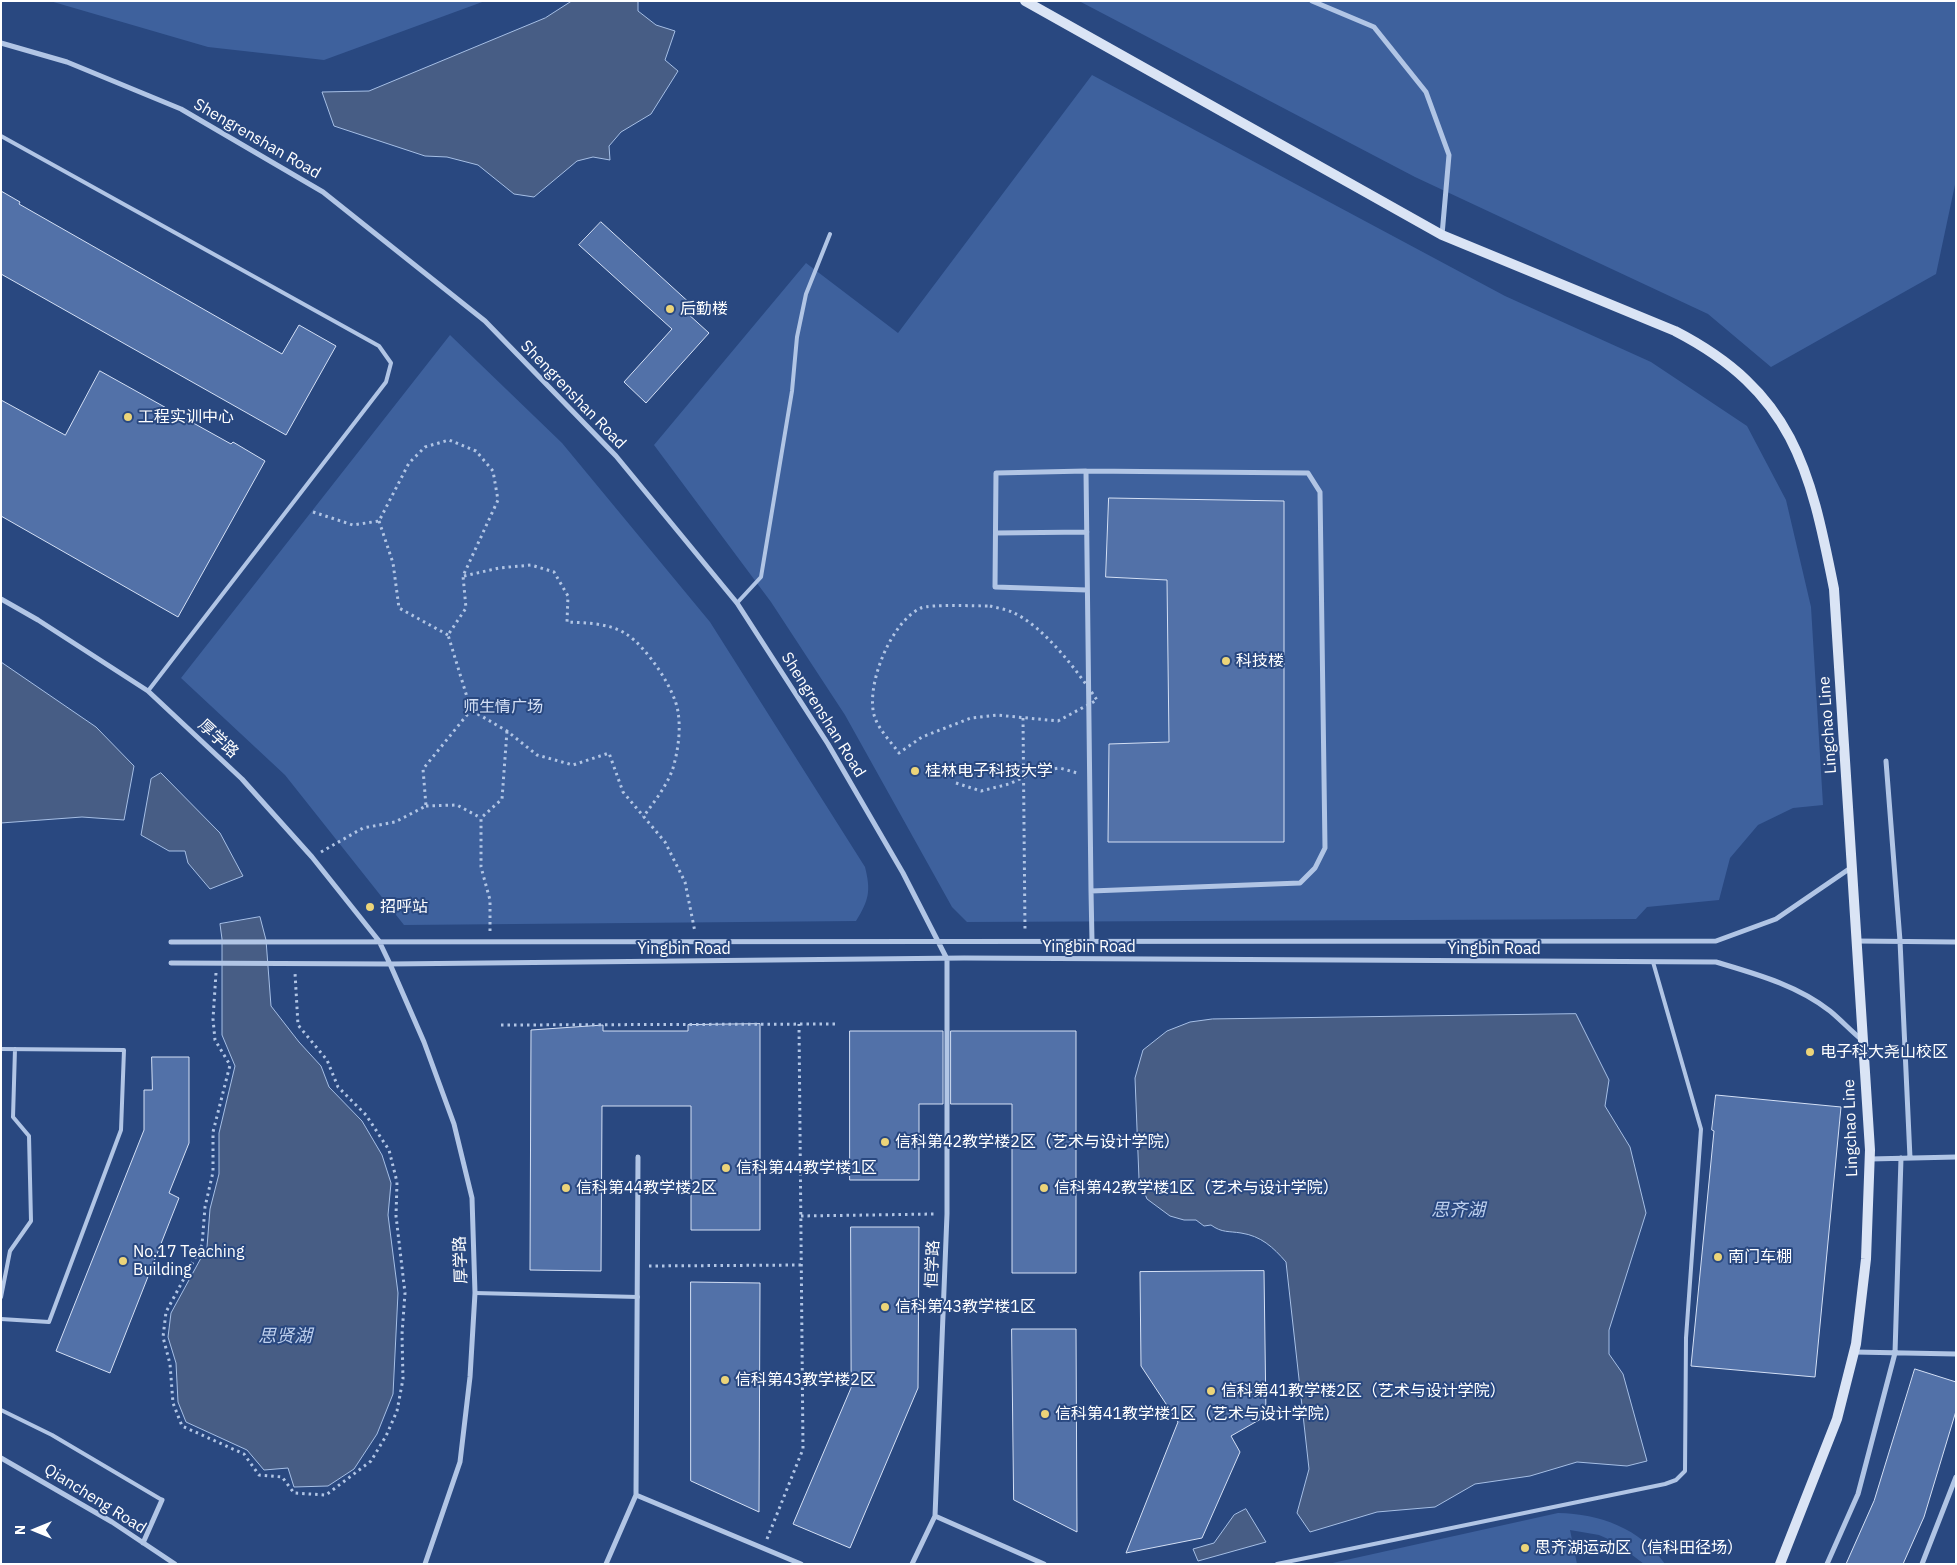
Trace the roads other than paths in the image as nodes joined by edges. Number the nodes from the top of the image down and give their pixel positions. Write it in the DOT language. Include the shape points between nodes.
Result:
graph roads {
  1 [pos="1026,1"];
  2 [pos="1312,1"];
  3 [pos="1,43"];
  4 [pos="1,136"];
  5 [pos="830,234"];
  6 [pos="1442,235"];
  7 [pos="1086,471"];
  8 [pos="1086,532"];
  9 [pos="996,533"];
  10 [pos="1087,590"];
  11 [pos="1,599"];
  12 [pos="737,603"];
  13 [pos="148,691"];
  14 [pos="1886,761"];
  15 [pos="1852,867"];
  16 [pos="1091,892"];
  17 [pos="171,942"];
  18 [pos="379,942"];
  19 [pos="940,942"];
  20 [pos="1092,942"];
  21 [pos="1856,942"];
  22 [pos="1900,942"];
  23 [pos="1956,942"];
  24 [pos="946,959"];
  25 [pos="1653,962"];
  26 [pos="171,963"];
  27 [pos="390,964"];
  28 [pos="1862,1040"];
  29 [pos="1,1049"];
  30 [pos="15,1049"];
  31 [pos="638,1157"];
  32 [pos="1956,1157"];
  33 [pos="1901,1158"];
  34 [pos="1910,1158"];
  35 [pos="1870,1159"];
  36 [pos="475,1293"];
  37 [pos="1,1297"];
  38 [pos="638,1297"];
  39 [pos="1,1319"];
  40 [pos="1854,1352"];
  41 [pos="1895,1353"];
  42 [pos="1956,1354"];
  43 [pos="1,1410"];
  44 [pos="1,1458"];
  45 [pos="1956,1477"];
  46 [pos="636,1496"];
  47 [pos="162,1500"];
  48 [pos="935,1516"];
  49 [pos="143,1543"];
  50 [pos="175,1564"];
  51 [pos="425,1564"];
  52 [pos="606,1564"];
  53 [pos="801,1564"];
  54 [pos="912,1564"];
  55 [pos="1044,1564"];
  56 [pos="1277,1564"];
  57 [pos="1780,1564"];
  58 [pos="1827,1564"];
  59 [pos="1922,1564"];
  1 -- 6 [label="street, Lingchao Line"];
  2 -- 6 [label="street" via="1374,27 1426,92 1449,155"];
  3 -- 12 [label="street, Shengrenshan Road" via="67,62 181,109 323,192 485,321 616,456"];
  4 -- 13 [label="lane" via="379,346 391,363 386,382"];
  5 -- 12 [label="lane" via="806,294 761,577"];
  6 -- 15 [label="street, Lingchao Line" via="1675,331 1706,348 1754,387 1787,430 1809,480 1834,589"];
  7 -- 8 [label="street"];
  7 -- 9 [label="street" via="996,473"];
  7 -- 16 [label="street" via="1308,473 1320,492 1325,848 1315,868 1300,883"];
  8 -- 9 [label="street"];
  8 -- 10 [label="street"];
  9 -- 10 [label="street" via="995,587"];
  10 -- 16 [label="street"];
  11 -- 13 [label="street, 厚学路"];
  12 -- 19 [label="street, Shengrenshan Road" via="828,744"];
  13 -- 18 [label="street, 厚学路" via="242,779 312,857"];
  14 -- 22 [label="street"];
  15 -- 20 [label="street, Yingbin Road" via="1776,919 1716,941"];
  15 -- 21 [label="street, Lingchao Line"];
  16 -- 20 [label="street"];
  17 -- 18 [label="street, Yingbin Road"];
  18 -- 19 [label="street, Yingbin Road"];
  18 -- 27 [label="street, 厚学路"];
  19 -- 20 [label="street, Yingbin Road"];
  19 -- 24 [label="street, Shengrenshan Road"];
  21 -- 22 [label="street"];
  21 -- 28 [label="street, Lingchao Line"];
  22 -- 23 [label="street"];
  22 -- 34 [label="street"];
  24 -- 25 [label="street, Yingbin Road"];
  24 -- 27 [label="street, Yingbin Road"];
  24 -- 48 [label="street, 恒学路" via="947,1214"];
  25 -- 28 [label="street, Yingbin Road" via="1716,962 1780,982 1829,1011"];
  25 -- 56 [label="lane" via="1701,1129 1686,1338 1684,1471 1676,1480 1659,1486"];
  26 -- 27 [label="street, Yingbin Road"];
  27 -- 36 [label="street, 厚学路" via="424,1042 454,1124 472,1198"];
  28 -- 35 [label="street, Lingchao Line"];
  29 -- 30 [label="lane"];
  30 -- 37 [label="lane" via="14,1117 29,1136 31,1221 10,1251"];
  30 -- 39 [label="lane" via="124,1050 121,1130 49,1322"];
  31 -- 38 [label="street"];
  32 -- 34 [label="street"];
  33 -- 34 [label="street"];
  33 -- 35 [label="street"];
  33 -- 41 [label="street"];
  35 -- 40 [label="street, Lingchao Line" via="1866,1259"];
  36 -- 38 [label="lane"];
  36 -- 51 [label="street, 厚学路" via="460,1462"];
  38 -- 46 [label="street"];
  40 -- 41 [label="street"];
  40 -- 57 [label="street, Lingchao Line" via="1837,1419"];
  41 -- 42 [label="street"];
  41 -- 58 [label="street" via="1858,1494"];
  43 -- 47 [label="lane" via="52,1435"];
  44 -- 49 [label="street, Qiancheng Road"];
  45 -- 59 [label="street"];
  46 -- 52 [label="street"];
  46 -- 53 [label="street"];
  47 -- 49 [label="street"];
  48 -- 54 [label="street, 恒学路"];
  48 -- 55 [label="street"];
  49 -- 50 [label="street, Qiancheng Road"];
}
